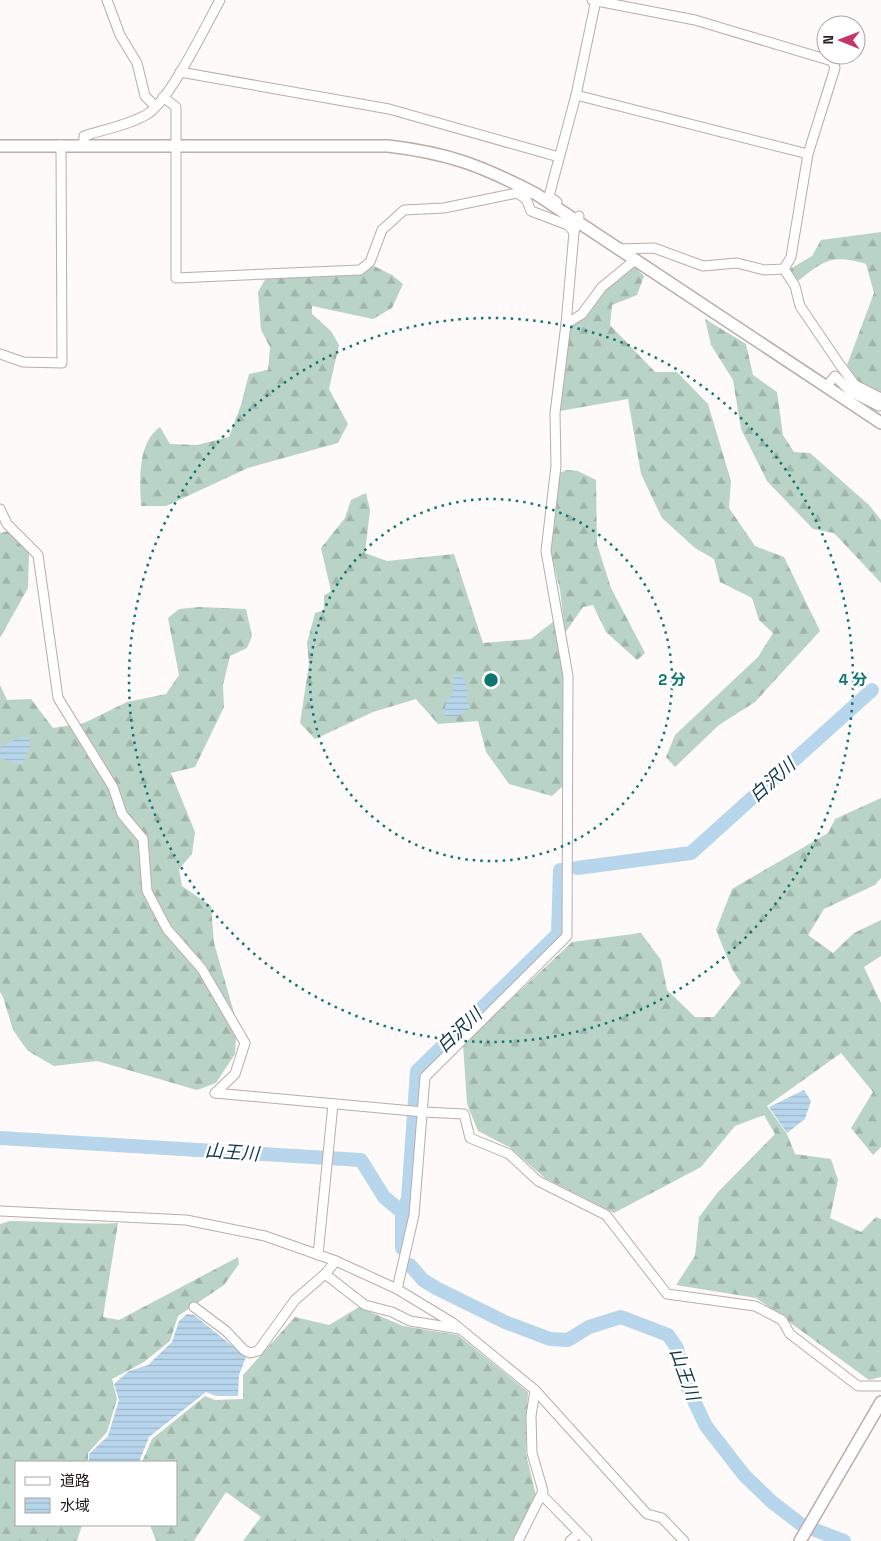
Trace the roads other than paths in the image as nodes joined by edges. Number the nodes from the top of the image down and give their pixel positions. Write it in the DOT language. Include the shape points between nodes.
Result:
graph roads {
  1 [pos="107,0"];
  2 [pos="220,0"];
  3 [pos="595,0"];
  4 [pos="180,72"];
  5 [pos="576,95"];
  6 [pos="163,97"];
  7 [pos="155,106"];
  8 [pos="61,145"];
  9 [pos="84,145"];
  10 [pos="176,145"];
  11 [pos="0,146"];
  12 [pos="808,154"];
  13 [pos="559,157"];
  14 [pos="575,227"];
  15 [pos="618,249"];
  16 [pos="635,260"];
  17 [pos="784,269"];
  18 [pos="566,324"];
  19 [pos="0,354"];
  20 [pos="826,387"];
  21 [pos="881,399"];
  22 [pos="881,423"];
  23 [pos="0,509"];
  24 [pos="4,525"];
  25 [pos="333,1104"];
  26 [pos="424,1112"];
  27 [pos="0,1211"];
  28 [pos="318,1255"];
  29 [pos="336,1261"];
  30 [pos="326,1274"];
  31 [pos="397,1289"];
  32 [pos="194,1307"];
  33 [pos="460,1329"];
  34 [pos="881,1386"];
  35 [pos="535,1390"];
  36 [pos="881,1402"];
  37 [pos="542,1495"];
  38 [pos="579,1533"];
  39 [pos="802,1538"];
  40 [pos="518,1541"];
  41 [pos="570,1541"];
  42 [pos="587,1541"];
  43 [pos="684,1541"];
  1 -- 7 [label="street" via="120,35 137,63 145,96"];
  2 -- 4 [label="street"];
  3 -- 5 [label="street"];
  3 -- 12 [label="street" via="695,20 832,60 835,68"];
  4 -- 6 [label="street"];
  4 -- 13 [label="street" via="389,109"];
  5 -- 12 [label="street"];
  5 -- 13 [label="street"];
  6 -- 7 [label="street"];
  6 -- 10 [label="street" via="176,107"];
  7 -- 9 [label="street" via="149,113 135,119 84,136"];
  8 -- 9 [label="street"];
  8 -- 11 [label="street"];
  8 -- 19 [label="street" via="62,363 23,362"];
  9 -- 10 [label="street"];
  10 -- 14 [label="street" via="388,146 426,150 489,170 536,194"];
  10 -- 14 [label="street" via="176,278 360,270 370,262 382,230 404,210 444,208 517,193 526,199 531,211"];
  12 -- 17 [label="street" via="791,258"];
  13 -- 14 [label="street" via="549,196 579,216"];
  14 -- 15 [label="street"];
  14 -- 18 [label="street"];
  15 -- 16 [label="street"];
  15 -- 17 [label="street" via="654,248 703,266 737,263 764,270"];
  16 -- 18 [label="street" via="602,287 582,314"];
  16 -- 20 [label="street"];
  17 -- 21 [label="street" via="795,286 800,306 840,365 855,385"];
  18 -- 26 [label="street" via="555,412 556,466 546,551 568,676 567,936 425,1077"];
  20 -- 21 [label="street" via="835,376 851,392 879,406"];
  20 -- 22 [label="street"];
  23 -- 24 [label="street"];
  24 -- 25 [label="street" via="38,555 58,698 113,787 122,814 143,839 147,891 167,929 202,969 245,1043 235,1074 215,1093"];
  25 -- 26 [label="street"];
  25 -- 28 [label="street"];
  26 -- 31 [label="street" via="414,1215"];
  26 -- 34 [label="street" via="464,1114 470,1138 509,1154 538,1181 606,1215 667,1294 755,1306 782,1320 790,1334 858,1386"];
  27 -- 28 [label="street" via="186,1220 265,1236"];
  28 -- 29 [label="street"];
  29 -- 30 [label="street"];
  29 -- 31 [label="street"];
  30 -- 32 [label="street" via="295,1300 258,1351 250,1353 244,1350 226,1331"];
  30 -- 33 [label="street" via="365,1305 410,1321"];
  31 -- 33 [label="street"];
  33 -- 35 [label="street"];
  35 -- 37 [label="street" via="531,1416 532,1453"];
  35 -- 43 [label="street" via="647,1514 662,1518"];
  36 -- 39 [label="street"];
  37 -- 38 [label="street"];
  37 -- 40 [label="street"];
  38 -- 41 [label="street"];
  38 -- 42 [label="street"];
}
